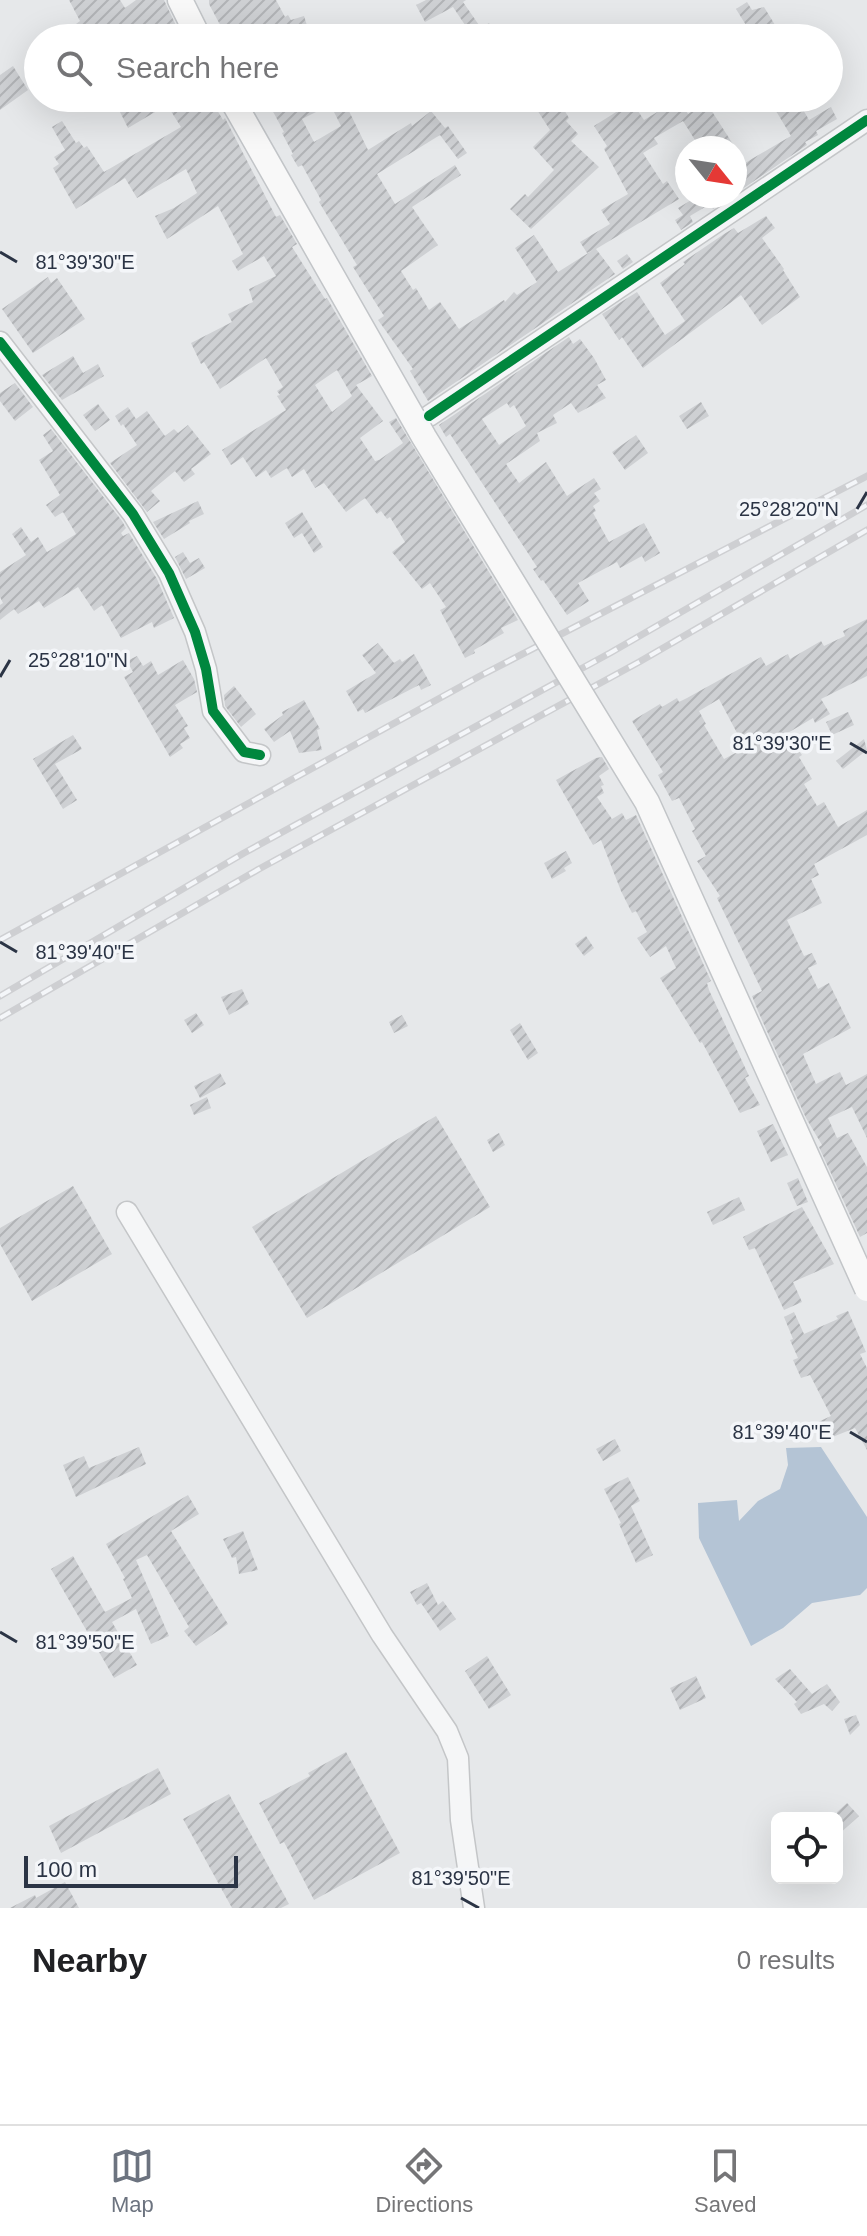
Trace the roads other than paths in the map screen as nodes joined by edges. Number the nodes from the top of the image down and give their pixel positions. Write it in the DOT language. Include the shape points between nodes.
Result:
graph roads {
  1 [pos="180,0"];
  2 [pos="192,24"];
  3 [pos="239,112"];
  4 [pos="867,120"];
  5 [pos="0,342"];
  6 [pos="429,416"];
  7 [pos="260,755"];
  8 [pos="127,1212"];
  9 [pos="867,1289"];
  10 [pos="474,1908"];
  1 -- 2 [label="main road"];
  3 -- 9 [label="main road, bridge" via="424,437 647,802"];
  4 -- 6 [label="street"];
  5 -- 7 [label="street" via="133,514 195,632 213,711 244,752"];
  8 -- 10 [label="street" via="382,1635 447,1731 458,1758"];
}
